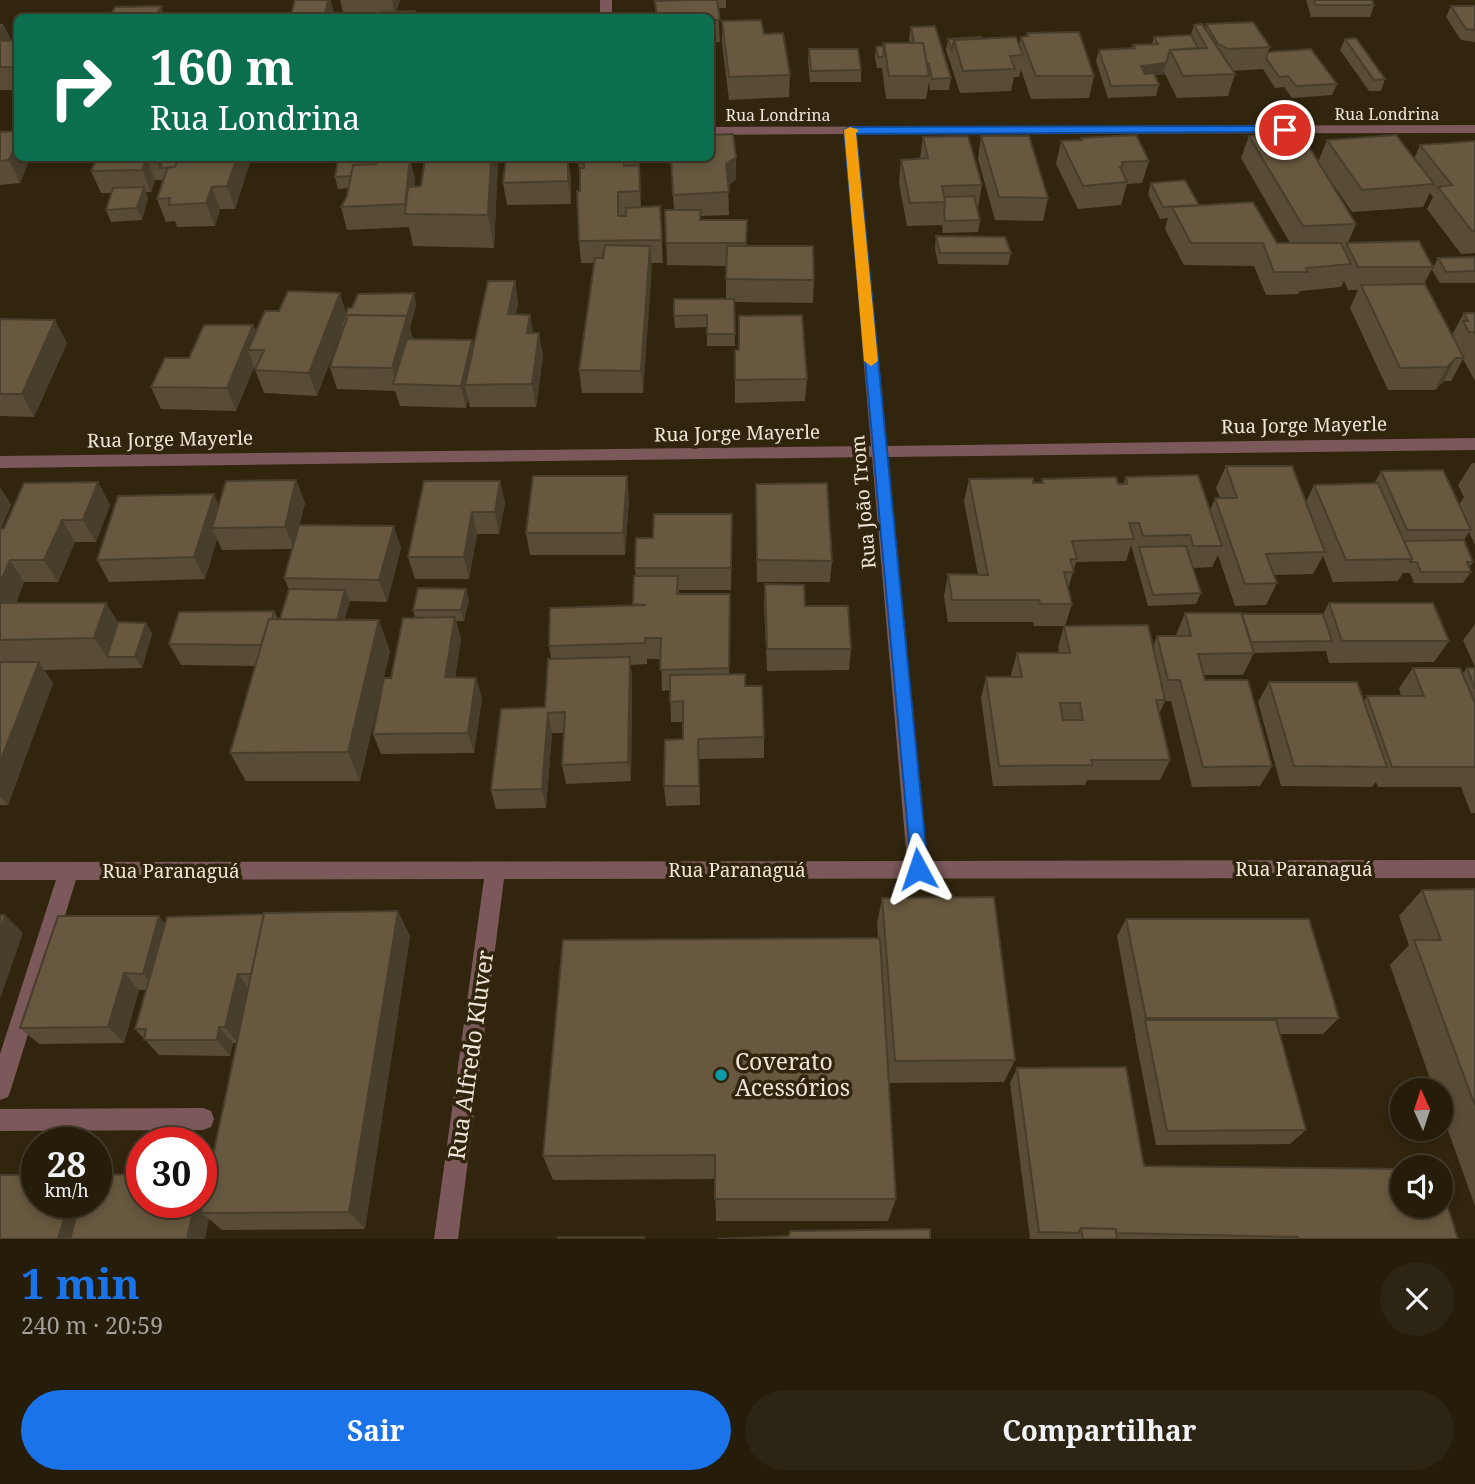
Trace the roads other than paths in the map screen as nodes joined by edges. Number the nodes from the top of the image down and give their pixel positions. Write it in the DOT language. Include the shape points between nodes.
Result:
graph roads {
  1 [pos="1475,129"];
  2 [pos="850,130"];
  3 [pos="714,131"];
  4 [pos="1475,444"];
  5 [pos="879,452"];
  6 [pos="0,462"];
  7 [pos="918,869"];
  8 [pos="1475,869"];
  9 [pos="495,870"];
  10 [pos="0,871"];
  11 [pos="69,871"];
  12 [pos="0,1089"];
  13 [pos="203,1119"];
  14 [pos="0,1120"];
  15 [pos="446,1239"];
  1 -- 2 [label="street, Rua Londrina"];
  2 -- 3 [label="street, Rua Londrina"];
  2 -- 5 [label="street, Rua João Trom"];
  4 -- 5 [label="street, Rua Jorge Mayerle"];
  5 -- 6 [label="street, Rua Jorge Mayerle"];
  5 -- 7 [label="street, Rua João Trom"];
  7 -- 8 [label="street, Rua Paranaguá"];
  7 -- 9 [label="street, Rua Paranaguá"];
  9 -- 11 [label="street, Rua Paranaguá"];
  9 -- 15 [label="street, Rua Alfredo Kluver"];
  10 -- 11 [label="street, Rua Paranaguá"];
  11 -- 12 [label="street"];
  13 -- 14 [label="street"];
}
